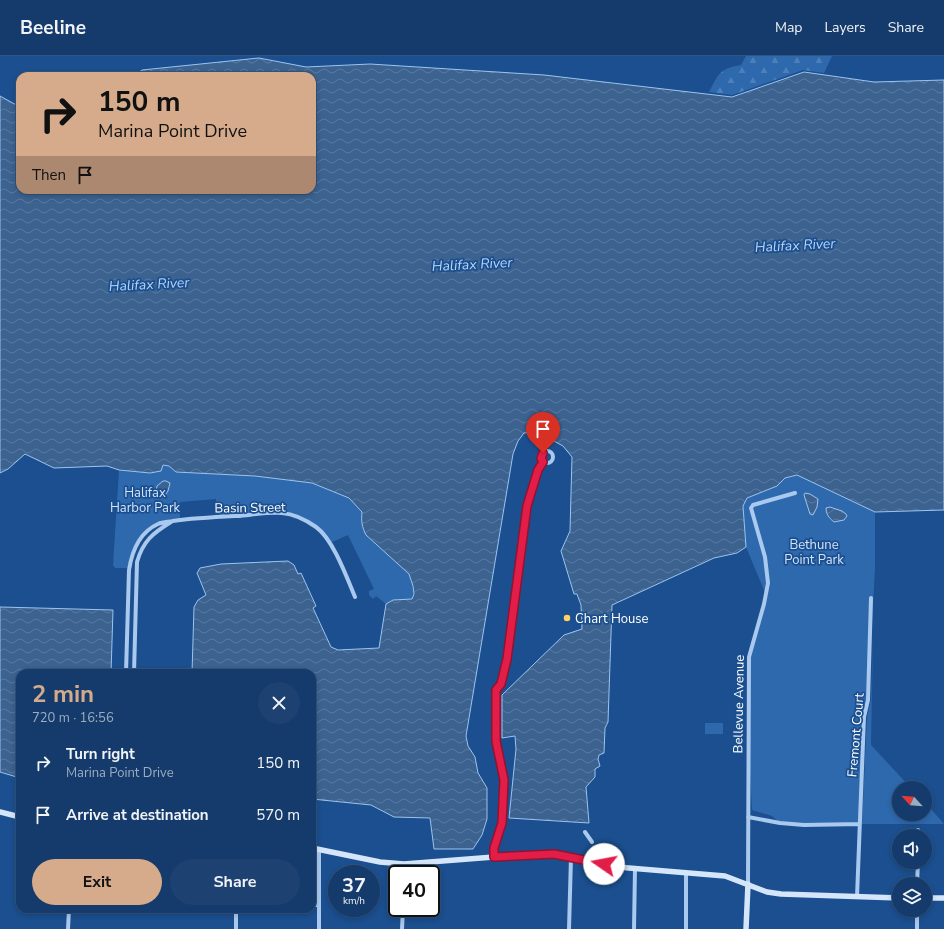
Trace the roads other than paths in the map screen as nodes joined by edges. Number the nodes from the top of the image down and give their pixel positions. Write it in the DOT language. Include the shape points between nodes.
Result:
graph roads {
  1 [pos="543,462"];
  2 [pos="795,493"];
  3 [pos="173,521"];
  4 [pos="128,570"];
  5 [pos="137,571"];
  6 [pos="355,597"];
  7 [pos="871,598"];
  8 [pos="127,615"];
  9 [pos="135,615"];
  10 [pos="126,661"];
  11 [pos="134,661"];
  12 [pos="126,669"];
  13 [pos="134,669"];
  14 [pos="0,812"];
  15 [pos="16,815"];
  16 [pos="748,817"];
  17 [pos="860,824"];
  18 [pos="585,832"];
  19 [pos="592,842"];
  20 [pos="316,849"];
  21 [pos="319,849"];
  22 [pos="494,857"];
  23 [pos="571,857"];
  24 [pos="404,864"];
  25 [pos="635,868"];
  26 [pos="686,873"];
  27 [pos="748,884"];
  28 [pos="857,897"];
  29 [pos="892,898"];
  30 [pos="932,898"];
  31 [pos="944,898"];
  32 [pos="319,905"];
  33 [pos="69,913"];
  34 [pos="236,913"];
  35 [pos="403,917"];
  36 [pos="917,917"];
  37 [pos="68,929"];
  38 [pos="236,929"];
  39 [pos="319,929"];
  40 [pos="402,929"];
  41 [pos="569,929"];
  42 [pos="634,929"];
  43 [pos="686,929"];
  44 [pos="746,929"];
  45 [pos="917,929"];
  1 -- 22 [label="street" via="527,506 507,659 501,684 496,690 496,741 504,780 502,823 494,848"];
  2 -- 16 [label="street, Bellevue Avenue" via="750,508 765,557 768,583 748,657"];
  3 -- 4 [label="street, Basin Street" via="159,523 139,540"];
  3 -- 5 [label="street, Basin Street" via="152,535 144,544"];
  3 -- 6 [label="street, Basin Street" via="272,514 298,518 317,528 326,537"];
  4 -- 5 [label="street"];
  4 -- 8 [label="street, Basin Street"];
  5 -- 9 [label="street, Basin Street"];
  7 -- 17 [label="street, Fremont Court"];
  8 -- 9 [label="street"];
  8 -- 10 [label="street, Basin Street"];
  9 -- 11 [label="street, Basin Street"];
  10 -- 11 [label="street"];
  10 -- 12 [label="street, Basin Street"];
  11 -- 13 [label="street, Basin Street"];
  14 -- 15 [label="street"];
  16 -- 17 [label="street" via="792,824"];
  16 -- 27 [label="street, Bellevue Avenue"];
  17 -- 28 [label="street, Fremont Court"];
  18 -- 19 [label="street"];
  20 -- 21 [label="street"];
  21 -- 24 [label="street" via="380,862"];
  21 -- 32 [label="street"];
  22 -- 23 [label="street" via="554,854"];
  22 -- 24 [label="street"];
  23 -- 25 [label="street" via="617,867"];
  23 -- 41 [label="street"];
  25 -- 26 [label="street"];
  25 -- 42 [label="street"];
  26 -- 27 [label="street" via="725,876"];
  26 -- 43 [label="street"];
  27 -- 28 [label="street" via="767,892 781,894"];
  27 -- 44 [label="street, Bellevue Avenue"];
  28 -- 29 [label="street"];
  30 -- 31 [label="street"];
  32 -- 39 [label="street"];
  33 -- 37 [label="street"];
  34 -- 38 [label="street"];
  35 -- 40 [label="street"];
  36 -- 45 [label="street"];
}
